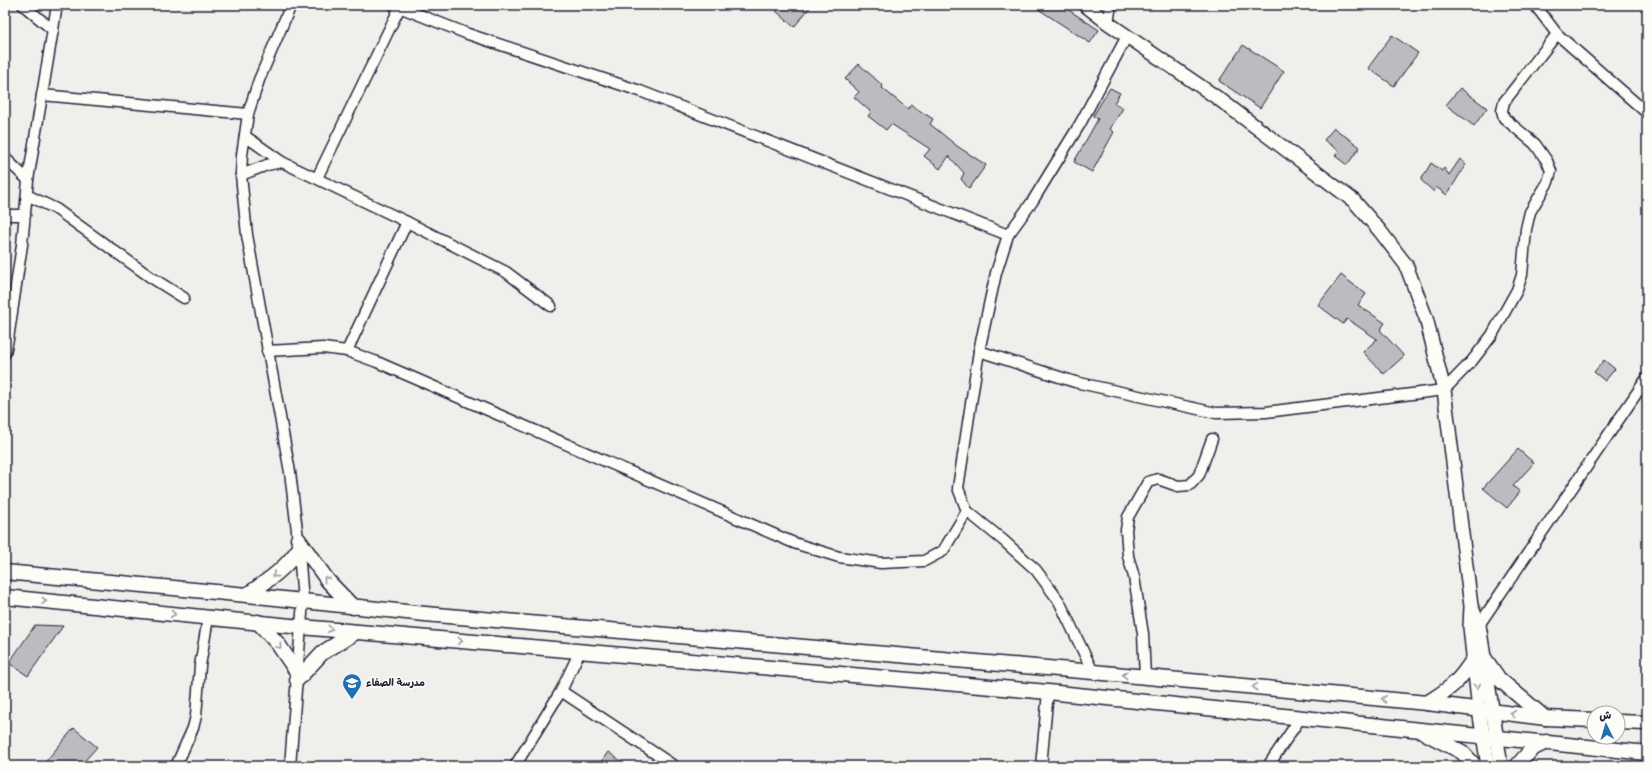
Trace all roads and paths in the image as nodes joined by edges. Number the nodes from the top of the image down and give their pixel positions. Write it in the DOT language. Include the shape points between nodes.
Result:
graph roads {
  1 [pos="23,5"];
  2 [pos="57,5"];
  3 [pos="291,5"];
  4 [pos="1085,5"];
  5 [pos="1111,5"];
  6 [pos="1535,5"];
  7 [pos="397,6"];
  8 [pos="1108,23"];
  9 [pos="53,30"];
  10 [pos="1557,34"];
  11 [pos="1127,36"];
  12 [pos="42,95"];
  13 [pos="1647,113"];
  14 [pos="248,114"];
  15 [pos="245,136"];
  16 [pos="5,158"];
  17 [pos="282,162"];
  18 [pos="241,175"];
  19 [pos="317,178"];
  20 [pos="28,180"];
  21 [pos="27,195"];
  22 [pos="5,215"];
  23 [pos="25,215"];
  24 [pos="407,222"];
  25 [pos="1008,235"];
  26 [pos="184,298"];
  27 [pos="551,306"];
  28 [pos="267,351"];
  29 [pos="347,351"];
  30 [pos="979,351"];
  31 [pos="5,353"];
  32 [pos="1647,378"];
  33 [pos="1444,390"];
  34 [pos="1212,439"];
  35 [pos="967,511"];
  36 [pos="298,545"];
  37 [pos="5,572"];
  38 [pos="247,594"];
  39 [pos="5,597"];
  40 [pos="303,601"];
  41 [pos="353,607"];
  42 [pos="208,618"];
  43 [pos="258,622"];
  44 [pos="1474,626"];
  45 [pos="301,627"];
  46 [pos="356,632"];
  47 [pos="580,651"];
  48 [pos="1480,658"];
  49 [pos="1093,672"];
  50 [pos="297,676"];
  51 [pos="1144,677"];
  52 [pos="561,691"];
  53 [pos="1048,692"];
  54 [pos="1427,704"];
  55 [pos="1485,711"];
  56 [pos="1301,717"];
  57 [pos="1546,718"];
  58 [pos="1586,720"];
  59 [pos="1626,722"];
  60 [pos="1647,723"];
  61 [pos="1416,728"];
  62 [pos="1490,736"];
  63 [pos="1546,742"];
  64 [pos="1647,753"];
  65 [pos="176,766"];
  66 [pos="290,766"];
  67 [pos="515,766"];
  68 [pos="674,766"];
  69 [pos="1041,766"];
  70 [pos="1268,766"];
  71 [pos="1474,766"];
  72 [pos="1488,766"];
  73 [pos="1501,766"];
  74 [pos="1517,766"];
  1 -- 9 [label="street"];
  2 -- 9 [label="street"];
  3 -- 14 [label="street" via="259,80"];
  4 -- 8 [label="street"];
  5 -- 8 [label="street"];
  6 -- 10 [label="street"];
  7 -- 19 [label="street"];
  7 -- 25 [label="street" via="468,34 640,91"];
  8 -- 11 [label="street"];
  9 -- 12 [label="street"];
  10 -- 13 [label="street"];
  10 -- 33 [label="street" via="1504,102 1502,111 1504,118 1535,144 1551,171 1548,182 1530,212 1522,275 1492,335 1472,361"];
  11 -- 25 [label="street" via="1072,138"];
  11 -- 33 [label="street" via="1219,99 1358,206 1406,265 1426,318"];
  12 -- 14 [label="street"];
  12 -- 20 [label="street"];
  14 -- 15 [label="street"];
  15 -- 17 [label="street"];
  15 -- 18 [label="street"];
  16 -- 20 [label="street"];
  17 -- 18 [label="street"];
  17 -- 19 [label="street"];
  18 -- 28 [label="street" via="247,235"];
  19 -- 24 [label="street"];
  20 -- 21 [label="street"];
  21 -- 23 [label="street"];
  21 -- 26 [label="street" via="56,209"];
  22 -- 23 [label="street"];
  23 -- 31 [label="street"];
  24 -- 27 [label="street" via="506,272"];
  24 -- 29 [label="street"];
  25 -- 30 [label="street" via="996,273"];
  28 -- 29 [label="street" via="323,348"];
  28 -- 36 [label="street" via="290,472"];
  29 -- 35 [label="street" via="794,543 839,557 881,563 924,561 943,551"];
  30 -- 33 [label="street" via="1075,382 1216,413 1266,412"];
  30 -- 35 [label="street" via="958,488"];
  32 -- 44 [label="street"];
  33 -- 44 [label="street"];
  34 -- 51 [label="street" via="1199,475 1190,485 1178,486 1158,479 1148,482 1128,517 1126,542 1143,634"];
  35 -- 49 [label="street" via="1036,570 1059,601"];
  36 -- 38 [label="main road, one-way" via="285,568"];
  36 -- 40 [label="street"];
  41 -- 36 [label="main road, one-way"];
  37 -- 38 [label="main road"];
  38 -- 40 [label="main road"];
  39 -- 42 [label="main road, one-way"];
  40 -- 41 [label="main road"];
  40 -- 45 [label="street"];
  41 -- 49 [label="main road"];
  42 -- 43 [label="main road"];
  42 -- 65 [label="street" via="194,722"];
  43 -- 45 [label="main road"];
  43 -- 50 [label="main road, one-way" via="278,644"];
  44 -- 48 [label="street"];
  45 -- 46 [label="main road, one-way"];
  45 -- 50 [label="street"];
  46 -- 47 [label="main road, one-way"];
  46 -- 50 [label="main road" via="322,653"];
  47 -- 52 [label="street"];
  47 -- 53 [label="main road"];
  48 -- 54 [label="main road" via="1455,684"];
  48 -- 55 [label="street"];
  48 -- 57 [label="main road" via="1499,679"];
  51 -- 49 [label="main road, one-way"];
  50 -- 66 [label="street"];
  54 -- 51 [label="main road, one-way"];
  52 -- 67 [label="street"];
  52 -- 68 [label="street"];
  53 -- 56 [label="main road"];
  53 -- 69 [label="street"];
  54 -- 55 [label="main road"];
  57 -- 55 [label="main road, one-way"];
  55 -- 62 [label="street"];
  56 -- 61 [label="main road"];
  56 -- 70 [label="street"];
  57 -- 58 [label="main road"];
  59 -- 60 [label="main road"];
  61 -- 62 [label="main road"];
  61 -- 71 [label="main road" via="1462,752"];
  62 -- 63 [label="main road"];
  62 -- 72 [label="street"];
  62 -- 73 [label="street"];
  63 -- 64 [label="main road"];
  63 -- 74 [label="main road" via="1532,749"];
}
